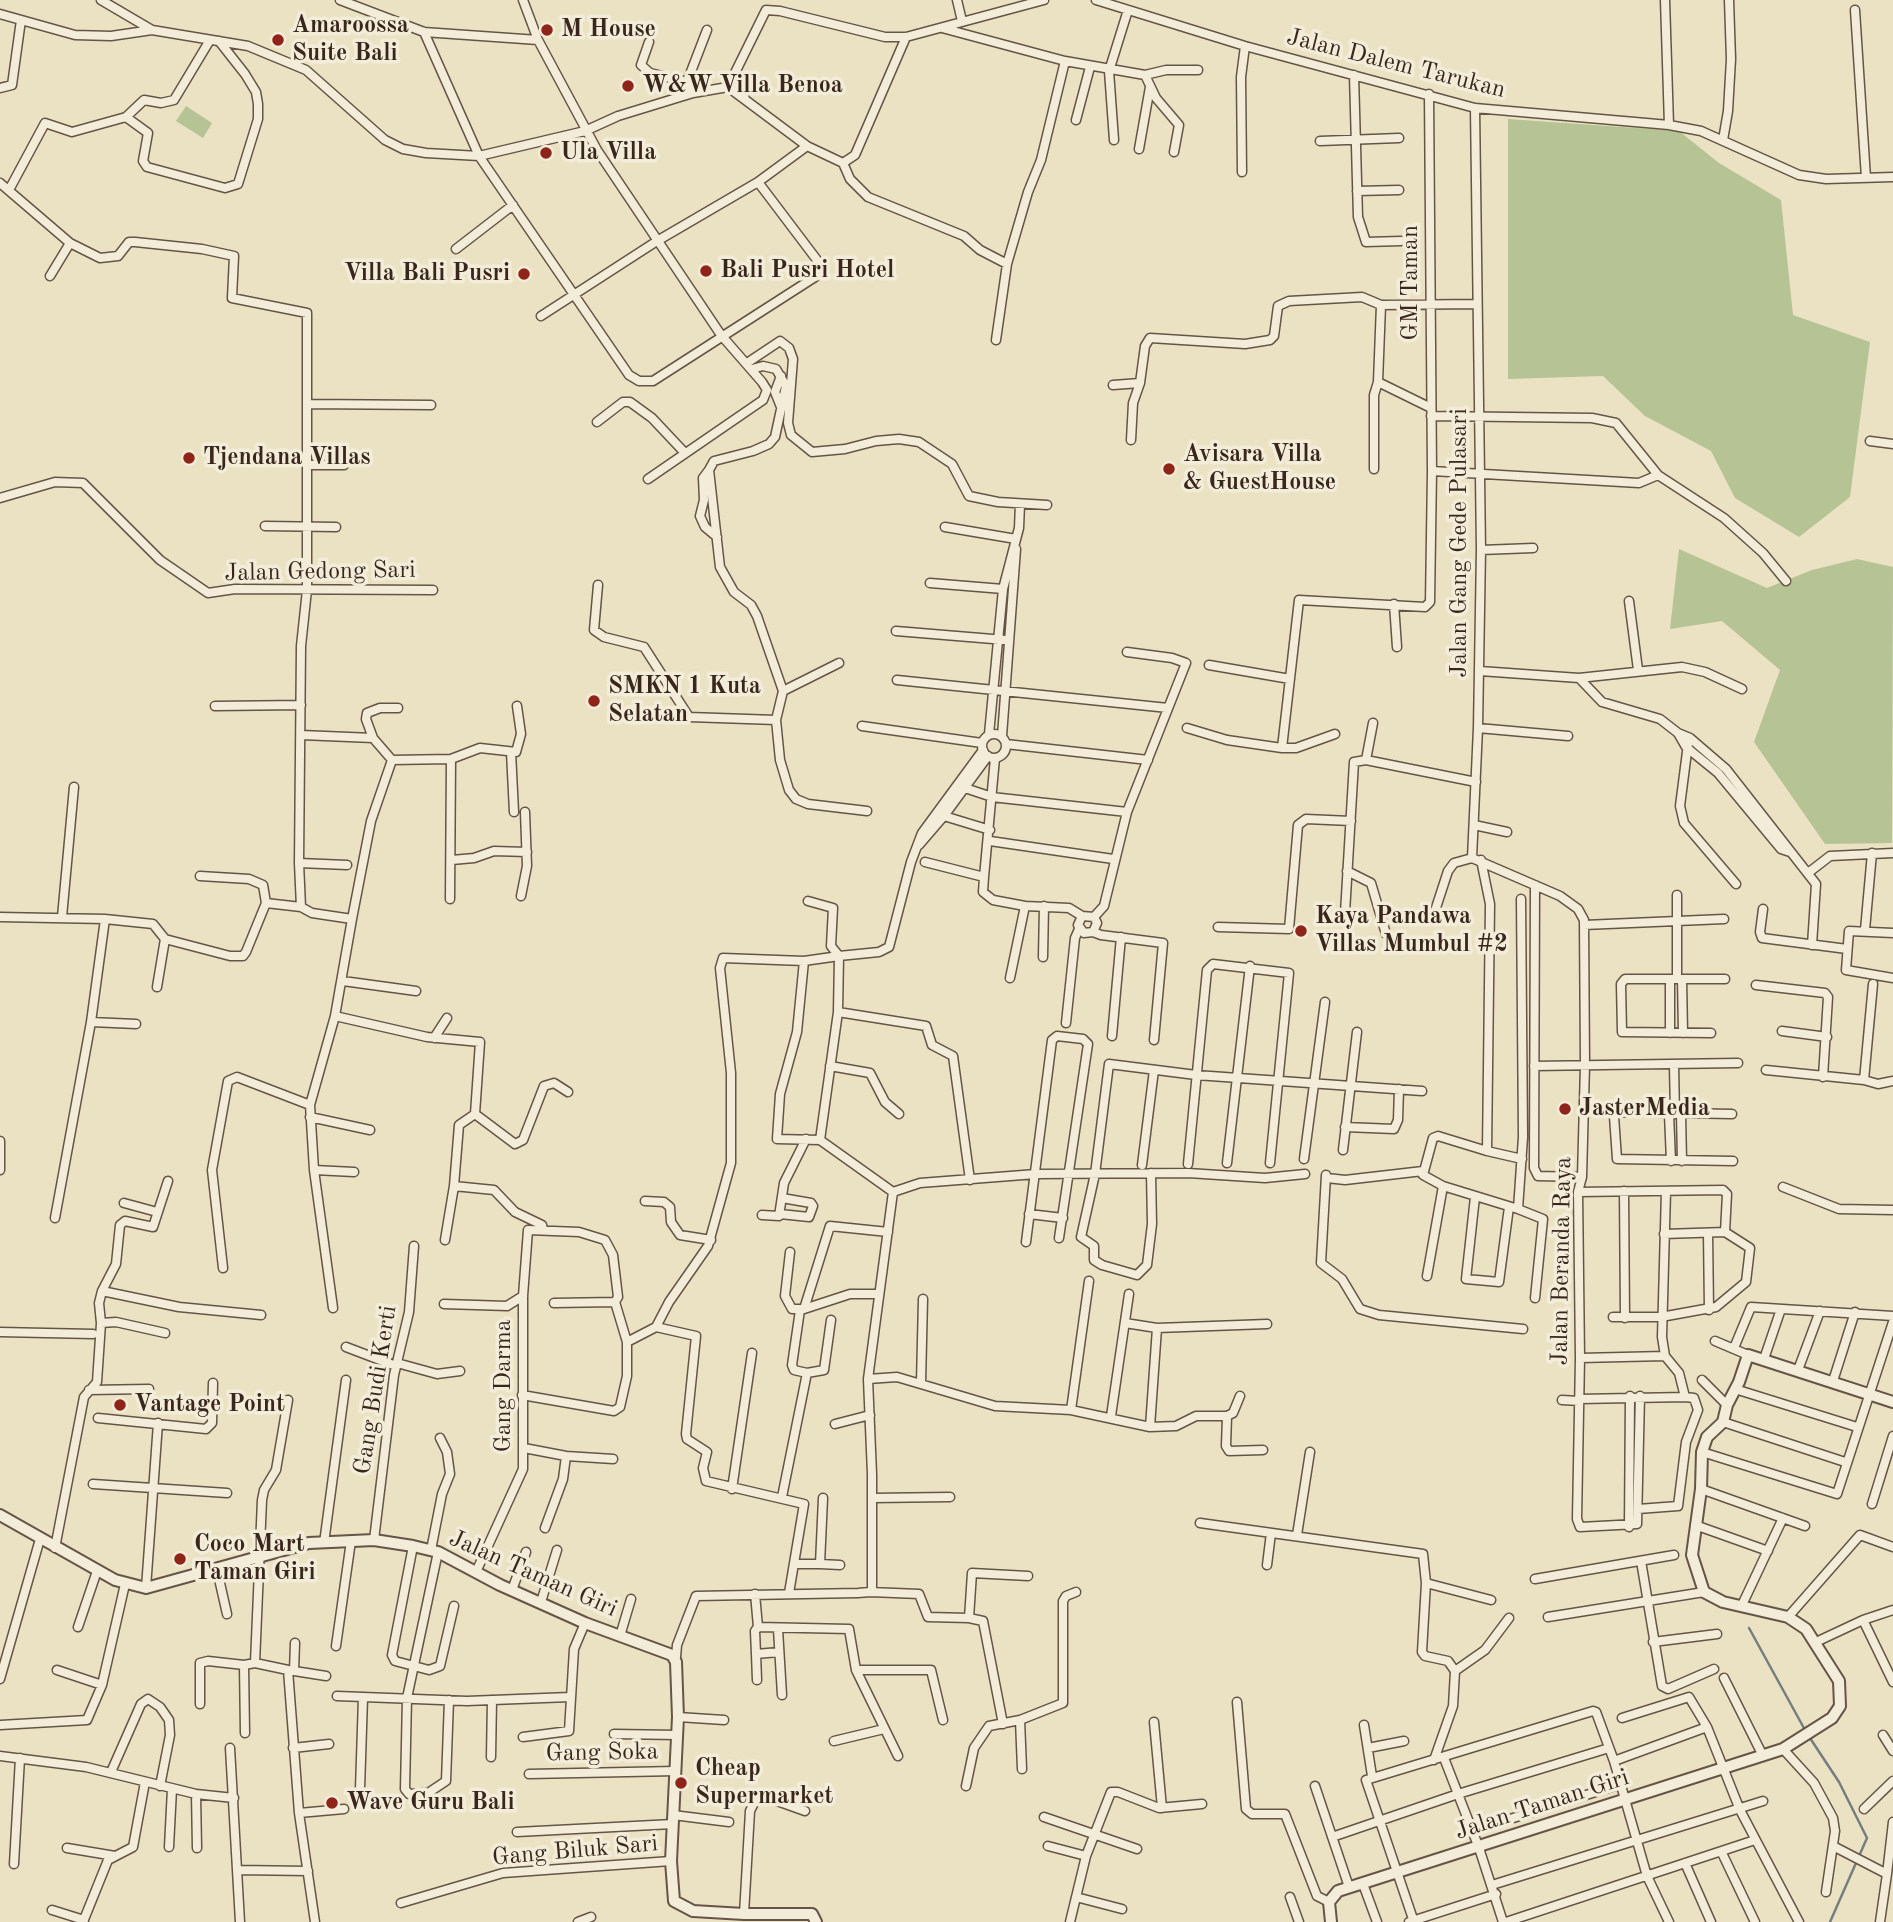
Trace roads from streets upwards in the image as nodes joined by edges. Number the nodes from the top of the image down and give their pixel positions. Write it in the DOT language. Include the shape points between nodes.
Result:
graph roads {
  1 [pos="101,0"];
  2 [pos="341,0"];
  3 [pos="523,0"];
  4 [pos="768,0"];
  5 [pos="957,0"];
  6 [pos="1044,0"];
  7 [pos="1096,0"];
  8 [pos="1665,0"];
  9 [pos="1729,0"];
  10 [pos="766,10"];
  11 [pos="1128,10"];
  12 [pos="1855,10"];
  13 [pos="0,14"];
  14 [pos="21,20"];
  15 [pos="962,21"];
  16 [pos="939,27"];
  17 [pos="152,30"];
  18 [pos="708,30"];
  19 [pos="424,32"];
  20 [pos="885,37"];
  21 [pos="906,37"];
  22 [pos="538,40"];
  23 [pos="214,41"];
  24 [pos="649,42"];
  25 [pos="1245,46"];
  26 [pos="896,54"];
  27 [pos="1065,61"];
  28 [pos="1090,66"];
  29 [pos="1198,70"];
  30 [pos="1109,71"];
  31 [pos="736,72"];
  32 [pos="1145,75"];
  33 [pos="1354,75"];
  34 [pos="687,82"];
  35 [pos="1150,86"];
  36 [pos="728,87"];
  37 [pos="0,88"];
  38 [pos="693,93"];
  39 [pos="1429,94"];
  40 [pos="745,99"];
  41 [pos="1475,108"];
  42 [pos="126,117"];
  43 [pos="1076,120"];
  44 [pos="1669,125"];
  45 [pos="585,131"];
  46 [pos="1399,138"];
  47 [pos="1356,139"];
  48 [pos="1114,140"];
  49 [pos="1723,140"];
  50 [pos="1320,141"];
  51 [pos="807,146"];
  52 [pos="1139,149"];
  53 [pos="1174,152"];
  54 [pos="479,156"];
  55 [pos="843,163"];
  56 [pos="1242,172"];
  57 [pos="1893,177"];
  58 [pos="1866,178"];
  59 [pos="758,182"];
  60 [pos="0,183"];
  61 [pos="9,190"];
  62 [pos="1399,190"];
  63 [pos="1357,191"];
  64 [pos="513,205"];
  65 [pos="657,241"];
  66 [pos="1401,241"];
  67 [pos="70,243"];
  68 [pos="456,249"];
  69 [pos="1007,264"];
  70 [pos="50,276"];
  71 [pos="574,293"];
  72 [pos="1381,304"];
  73 [pos="1476,304"];
  74 [pos="1430,305"];
  75 [pos="541,316"];
  76 [pos="722,335"];
  77 [pos="996,340"];
  78 [pos="749,366"];
  79 [pos="1378,382"];
  80 [pos="1140,383"];
  81 [pos="1113,385"];
  82 [pos="307,404"];
  83 [pos="432,405"];
  84 [pos="1431,412"];
  85 [pos="1479,416"];
  86 [pos="597,422"];
  87 [pos="1131,440"];
  88 [pos="1870,441"];
  89 [pos="1893,444"];
  90 [pos="684,452"];
  91 [pos="307,465"];
  92 [pos="344,465"];
  93 [pos="1374,469"];
  94 [pos="709,470"];
  95 [pos="1432,471"];
  96 [pos="1480,473"];
  97 [pos="1658,475"];
  98 [pos="648,479"];
  99 [pos="0,498"];
  100 [pos="1020,504"];
  101 [pos="1047,505"];
  102 [pos="265,526"];
  103 [pos="305,526"];
  104 [pos="336,527"];
  105 [pos="945,527"];
  106 [pos="717,537"];
  107 [pos="1016,539"];
  108 [pos="1533,548"];
  109 [pos="1481,550"];
  110 [pos="1786,581"];
  111 [pos="930,583"];
  112 [pos="598,585"];
  113 [pos="1003,589"];
  114 [pos="307,590"];
  115 [pos="433,590"];
  116 [pos="1629,601"];
  117 [pos="1394,604"];
  118 [pos="896,631"];
  119 [pos="1003,640"];
  120 [pos="1397,647"];
  121 [pos="1127,652"];
  122 [pos="839,663"];
  123 [pos="1209,665"];
  124 [pos="1638,670"];
  125 [pos="1480,671"];
  126 [pos="1578,678"];
  127 [pos="1290,679"];
  128 [pos="897,680"];
  129 [pos="999,689"];
  130 [pos="1742,689"];
  131 [pos="782,691"];
  132 [pos="301,705"];
  133 [pos="215,706"];
  134 [pos="517,706"];
  135 [pos="398,708"];
  136 [pos="1168,708"];
  137 [pos="776,720"];
  138 [pos="1373,723"];
  139 [pos="862,726"];
  140 [pos="1187,728"];
  141 [pos="1478,728"];
  142 [pos="1678,733"];
  143 [pos="989,734"];
  144 [pos="1335,734"];
  145 [pos="301,735"];
  146 [pos="1568,736"];
  147 [pos="373,738"];
  148 [pos="1690,738"];
  149 [pos="1004,740"];
  150 [pos="1686,747"];
  151 [pos="1282,748"];
  152 [pos="511,752"];
  153 [pos="987,752"];
  154 [pos="451,759"];
  155 [pos="392,760"];
  156 [pos="1148,760"];
  157 [pos="1366,760"];
  158 [pos="1476,782"];
  159 [pos="74,787"];
  160 [pos="965,788"];
  161 [pos="992,797"];
  162 [pos="867,811"];
  163 [pos="514,812"];
  164 [pos="525,812"];
  165 [pos="1127,812"];
  166 [pos="944,816"];
  167 [pos="1351,821"];
  168 [pos="1474,825"];
  169 [pos="990,830"];
  170 [pos="1507,831"];
  171 [pos="989,841"];
  172 [pos="917,846"];
  173 [pos="527,852"];
  174 [pos="1790,852"];
  175 [pos="1872,853"];
  176 [pos="1893,853"];
  177 [pos="1113,859"];
  178 [pos="1476,859"];
  179 [pos="452,860"];
  180 [pos="925,862"];
  181 [pos="299,863"];
  182 [pos="347,865"];
  183 [pos="1347,871"];
  184 [pos="1808,873"];
  185 [pos="200,876"];
  186 [pos="984,877"];
  187 [pos="1736,884"];
  188 [pos="1535,885"];
  189 [pos="1677,895"];
  190 [pos="521,896"];
  191 [pos="450,899"];
  192 [pos="1521,900"];
  193 [pos="807,901"];
  194 [pos="266,903"];
  195 [pos="1025,906"];
  196 [pos="1044,906"];
  197 [pos="301,907"];
  198 [pos="1763,909"];
  199 [pos="1345,913"];
  200 [pos="1082,916"];
  201 [pos="0,917"];
  202 [pos="62,917"];
  203 [pos="1094,917"];
  204 [pos="105,919"];
  205 [pos="352,919"];
  206 [pos="1677,919"];
  207 [pos="1724,919"];
  208 [pos="1432,920"];
  209 [pos="1584,925"];
  210 [pos="1218,927"];
  211 [pos="1079,929"];
  212 [pos="1865,930"];
  213 [pos="1093,932"];
  214 [pos="1893,933"];
  215 [pos="1386,934"];
  216 [pos="1121,937"];
  217 [pos="165,939"];
  218 [pos="1812,945"];
  219 [pos="1847,949"];
  220 [pos="839,956"];
  221 [pos="1043,957"];
  222 [pos="804,961"];
  223 [pos="1250,966"];
  224 [pos="1010,978"];
  225 [pos="1893,978"];
  226 [pos="1676,979"];
  227 [pos="1725,979"];
  228 [pos="343,981"];
  229 [pos="1756,985"];
  230 [pos="1873,985"];
  231 [pos="157,988"];
  232 [pos="416,991"];
  233 [pos="1325,1002"];
  234 [pos="838,1012"];
  235 [pos="335,1016"];
  236 [pos="447,1018"];
  237 [pos="91,1022"];
  238 [pos="1066,1023"];
  239 [pos="136,1024"];
  240 [pos="1782,1031"];
  241 [pos="1357,1032"];
  242 [pos="1670,1033"];
  243 [pos="1682,1033"];
  244 [pos="1711,1033"];
  245 [pos="1112,1036"];
  246 [pos="1827,1037"];
  247 [pos="434,1038"];
  248 [pos="1154,1040"];
  249 [pos="1738,1063"];
  250 [pos="1585,1065"];
  251 [pos="1674,1065"];
  252 [pos="830,1066"];
  253 [pos="1534,1066"];
  254 [pos="1154,1070"];
  255 [pos="1766,1070"];
  256 [pos="1196,1075"];
  257 [pos="1823,1077"];
  258 [pos="1238,1078"];
  259 [pos="1864,1080"];
  260 [pos="1277,1081"];
  261 [pos="1893,1081"];
  262 [pos="1313,1083"];
  263 [pos="1351,1086"];
  264 [pos="1399,1089"];
  265 [pos="1422,1091"];
  266 [pos="568,1092"];
  267 [pos="310,1105"];
  268 [pos="475,1114"];
  269 [pos="899,1114"];
  270 [pos="1675,1114"];
  271 [pos="1732,1114"];
  272 [pos="310,1117"];
  273 [pos="1345,1127"];
  274 [pos="370,1130"];
  275 [pos="806,1139"];
  276 [pos="0,1140"];
  277 [pos="820,1140"];
  278 [pos="1343,1150"];
  279 [pos="1487,1151"];
  280 [pos="1304,1159"];
  281 [pos="1522,1159"];
  282 [pos="1671,1161"];
  283 [pos="1682,1161"];
  284 [pos="1733,1161"];
  285 [pos="1227,1163"];
  286 [pos="1270,1163"];
  287 [pos="1188,1164"];
  288 [pos="1142,1165"];
  289 [pos="0,1170"];
  290 [pos="314,1170"];
  291 [pos="1423,1171"];
  292 [pos="354,1172"];
  293 [pos="1151,1173"];
  294 [pos="1036,1174"];
  295 [pos="1071,1174"];
  296 [pos="1095,1174"];
  297 [pos="1304,1174"];
  298 [pos="1582,1177"];
  299 [pos="970,1180"];
  300 [pos="168,1181"];
  301 [pos="454,1186"];
  302 [pos="1443,1186"];
  303 [pos="1783,1187"];
  304 [pos="1624,1191"];
  305 [pos="1666,1191"];
  306 [pos="893,1192"];
  307 [pos="1578,1192"];
  308 [pos="1475,1197"];
  309 [pos="782,1198"];
  310 [pos="645,1201"];
  311 [pos="124,1203"];
  312 [pos="1514,1208"];
  313 [pos="1893,1210"];
  314 [pos="157,1212"];
  315 [pos="780,1214"];
  316 [pos="1029,1214"];
  317 [pos="762,1215"];
  318 [pos="1063,1218"];
  319 [pos="55,1219"];
  320 [pos="543,1229"];
  321 [pos="888,1232"];
  322 [pos="1724,1232"];
  323 [pos="1708,1233"];
  324 [pos="1664,1234"];
  325 [pos="1059,1238"];
  326 [pos="444,1240"];
  327 [pos="711,1240"];
  328 [pos="1026,1242"];
  329 [pos="414,1246"];
  330 [pos="790,1252"];
  331 [pos="223,1268"];
  332 [pos="1427,1276"];
  333 [pos="1089,1281"];
  334 [pos="102,1291"];
  335 [pos="879,1294"];
  336 [pos="1129,1294"];
  337 [pos="523,1296"];
  338 [pos="1535,1298"];
  339 [pos="923,1299"];
  340 [pos="615,1302"];
  341 [pos="554,1303"];
  342 [pos="444,1304"];
  343 [pos="333,1308"];
  344 [pos="802,1309"];
  345 [pos="1782,1309"];
  346 [pos="1709,1310"];
  347 [pos="1820,1311"];
  348 [pos="1855,1312"];
  349 [pos="261,1315"];
  350 [pos="1893,1316"];
  351 [pos="1613,1317"];
  352 [pos="1661,1317"];
  353 [pos="1625,1318"];
  354 [pos="831,1320"];
  355 [pos="1893,1322"];
  356 [pos="101,1323"];
  357 [pos="1125,1323"];
  358 [pos="1267,1324"];
  359 [pos="656,1327"];
  360 [pos="1157,1328"];
  361 [pos="1522,1329"];
  362 [pos="0,1332"];
  363 [pos="164,1333"];
  364 [pos="93,1334"];
  365 [pos="1715,1341"];
  366 [pos="627,1342"];
  367 [pos="346,1347"];
  368 [pos="1734,1348"];
  369 [pos="752,1353"];
  370 [pos="1748,1355"];
  371 [pos="1665,1356"];
  372 [pos="1580,1358"];
  373 [pos="1764,1359"];
  374 [pos="397,1364"];
  375 [pos="1798,1370"];
  376 [pos="460,1371"];
  377 [pos="807,1373"];
  378 [pos="868,1379"];
  379 [pos="346,1380"];
  380 [pos="1702,1380"];
  381 [pos="1833,1381"];
  382 [pos="213,1383"];
  383 [pos="921,1383"];
  384 [pos="149,1389"];
  385 [pos="1735,1389"];
  386 [pos="89,1390"];
  387 [pos="523,1395"];
  388 [pos="1640,1395"];
  389 [pos="1871,1395"];
  390 [pos="1240,1396"];
  391 [pos="1630,1396"];
  392 [pos="1685,1397"];
  393 [pos="288,1400"];
  394 [pos="1562,1400"];
  395 [pos="1579,1400"];
  396 [pos="1893,1402"];
  397 [pos="1727,1405"];
  398 [pos="1071,1410"];
  399 [pos="870,1415"];
  400 [pos="1111,1416"];
  401 [pos="1227,1416"];
  402 [pos="98,1418"];
  403 [pos="1723,1422"];
  404 [pos="158,1423"];
  405 [pos="835,1424"];
  406 [pos="1150,1427"];
  407 [pos="1857,1427"];
  408 [pos="1893,1436"];
  409 [pos="440,1438"];
  410 [pos="524,1448"];
  411 [pos="1263,1450"];
  412 [pos="1310,1452"];
  413 [pos="1702,1452"];
  414 [pos="566,1456"];
  415 [pos="612,1459"];
  416 [pos="1845,1462"];
  417 [pos="93,1484"];
  418 [pos="155,1489"];
  419 [pos="732,1489"];
  420 [pos="1701,1489"];
  421 [pos="227,1493"];
  422 [pos="782,1497"];
  423 [pos="950,1497"];
  424 [pos="823,1498"];
  425 [pos="872,1499"];
  426 [pos="1872,1504"];
  427 [pos="1638,1508"];
  428 [pos="0,1516"];
  429 [pos="1783,1518"];
  430 [pos="1200,1523"];
  431 [pos="1695,1525"];
  432 [pos="1805,1526"];
  433 [pos="1629,1527"];
  434 [pos="545,1528"];
  435 [pos="1272,1532"];
  436 [pos="1297,1535"];
  437 [pos="40,1539"];
  438 [pos="351,1541"];
  439 [pos="374,1541"];
  440 [pos="324,1543"];
  441 [pos="413,1546"];
  442 [pos="1893,1547"];
  443 [pos="55,1548"];
  444 [pos="557,1550"];
  445 [pos="1768,1550"];
  446 [pos="435,1551"];
  447 [pos="526,1552"];
  448 [pos="1674,1555"];
  449 [pos="259,1556"];
  450 [pos="1641,1561"];
  451 [pos="795,1564"];
  452 [pos="820,1564"];
  453 [pos="1267,1564"];
  454 [pos="840,1565"];
  455 [pos="217,1570"];
  456 [pos="97,1571"];
  457 [pos="476,1573"];
  458 [pos="1028,1576"];
  459 [pos="1535,1579"];
  460 [pos="1426,1583"];
  461 [pos="125,1584"];
  462 [pos="146,1588"];
  463 [pos="512,1590"];
  464 [pos="870,1592"];
  465 [pos="1076,1592"];
  466 [pos="1702,1592"];
  467 [pos="789,1593"];
  468 [pos="755,1594"];
  469 [pos="631,1599"];
  470 [pos="1491,1600"];
  471 [pos="1646,1600"];
  472 [pos="541,1602"];
  473 [pos="454,1606"];
  474 [pos="1747,1607"];
  475 [pos="1893,1610"];
  476 [pos="227,1614"];
  477 [pos="1548,1617"];
  478 [pos="1788,1617"];
  479 [pos="969,1618"];
  480 [pos="1509,1618"];
  481 [pos="1863,1620"];
  482 [pos="585,1623"];
  483 [pos="78,1627"];
  484 [pos="758,1627"];
  485 [pos="778,1629"];
  486 [pos="1717,1634"];
  487 [pos="620,1636"];
  488 [pos="1653,1642"];
  489 [pos="1816,1642"];
  490 [pos="295,1643"];
  491 [pos="336,1646"];
  492 [pos="779,1652"];
  493 [pos="756,1654"];
  494 [pos="676,1657"];
  495 [pos="254,1663"];
  496 [pos="244,1665"];
  497 [pos="415,1667"];
  498 [pos="1714,1669"];
  499 [pos="57,1670"];
  500 [pos="291,1670"];
  501 [pos="856,1670"];
  502 [pos="1455,1671"];
  503 [pos="326,1676"];
  504 [pos="1724,1678"];
  505 [pos="0,1679"];
  506 [pos="757,1681"];
  507 [pos="1893,1682"];
  508 [pos="102,1685"];
  509 [pos="782,1695"];
  510 [pos="337,1696"];
  511 [pos="362,1698"];
  512 [pos="407,1698"];
  513 [pos="570,1698"];
  514 [pos="449,1700"];
  515 [pos="492,1700"];
  516 [pos="1237,1702"];
  517 [pos="200,1704"];
  518 [pos="678,1717"];
  519 [pos="1622,1718"];
  520 [pos="724,1720"];
  521 [pos="943,1720"];
  522 [pos="1020,1720"];
  523 [pos="1154,1722"];
  524 [pos="1003,1724"];
  525 [pos="0,1725"];
  526 [pos="1364,1726"];
  527 [pos="1707,1727"];
  528 [pos="884,1729"];
  529 [pos="245,1733"];
  530 [pos="614,1734"];
  531 [pos="677,1735"];
  532 [pos="1883,1735"];
  533 [pos="523,1737"];
  534 [pos="834,1741"];
  535 [pos="1404,1741"];
  536 [pos="329,1744"];
  537 [pos="1787,1747"];
  538 [pos="230,1748"];
  539 [pos="293,1748"];
  540 [pos="1368,1748"];
  541 [pos="1609,1748"];
  542 [pos="1893,1751"];
  543 [pos="0,1756"];
  544 [pos="898,1756"];
  545 [pos="1763,1756"];
  546 [pos="491,1757"];
  547 [pos="20,1758"];
  548 [pos="1444,1758"];
  549 [pos="1434,1760"];
  550 [pos="1614,1761"];
  551 [pos="1022,1769"];
  552 [pos="1723,1769"];
  553 [pos="676,1771"];
  554 [pos="111,1772"];
  555 [pos="529,1774"];
  556 [pos="1372,1776"];
  557 [pos="145,1782"];
  558 [pos="1893,1782"];
  559 [pos="1621,1784"];
  560 [pos="160,1786"];
  561 [pos="966,1786"];
  562 [pos="1315,1786"];
  563 [pos="173,1789"];
  564 [pos="360,1789"];
  565 [pos="196,1794"];
  566 [pos="1458,1794"];
  567 [pos="234,1798"];
  568 [pos="1626,1800"];
  569 [pos="1763,1801"];
  570 [pos="1202,1804"];
  571 [pos="1162,1808"];
  572 [pos="344,1809"];
  573 [pos="1740,1810"];
  574 [pos="1864,1810"];
  575 [pos="805,1811"];
  576 [pos="299,1813"];
  577 [pos="1044,1817"];
  578 [pos="673,1819"];
  579 [pos="1379,1821"];
  580 [pos="729,1822"];
  581 [pos="1893,1822"];
  582 [pos="1472,1831"];
  583 [pos="517,1832"];
  584 [pos="1093,1833"];
  585 [pos="1332,1837"];
  586 [pos="1755,1840"];
  587 [pos="1637,1842"];
  588 [pos="1048,1846"];
  589 [pos="1833,1846"];
  590 [pos="169,1847"];
  591 [pos="1479,1847"];
  592 [pos="67,1848"];
  593 [pos="197,1848"];
  594 [pos="1137,1849"];
  595 [pos="1722,1853"];
  596 [pos="115,1856"];
  597 [pos="1086,1856"];
  598 [pos="671,1861"];
  599 [pos="1685,1863"];
  600 [pos="14,1864"];
  601 [pos="238,1870"];
  602 [pos="308,1871"];
  603 [pos="1396,1874"];
  604 [pos="1887,1874"];
  605 [pos="1647,1875"];
  606 [pos="1363,1884"];
  607 [pos="1492,1885"];
  608 [pos="1349,1887"];
  609 [pos="1826,1892"];
  610 [pos="1496,1894"];
  611 [pos="1076,1897"];
  612 [pos="1290,1897"];
  613 [pos="1329,1902"];
  614 [pos="401,1903"];
  615 [pos="1122,1909"];
  616 [pos="52,1910"];
  617 [pos="744,1914"];
  618 [pos="591,1917"];
  619 [pos="84,1921"];
  620 [pos="240,1922"];
  621 [pos="315,1922"];
  622 [pos="578,1922"];
  623 [pos="816,1922"];
  624 [pos="1070,1922"];
  625 [pos="1299,1922"];
  626 [pos="1331,1922"];
  627 [pos="1377,1922"];
  628 [pos="1412,1922"];
  629 [pos="1504,1922"];
  630 [pos="1669,1922"];
  631 [pos="1712,1922"];
  632 [pos="1755,1922"];
  633 [pos="1799,1922"];
  634 [pos="1880,1922"];
  1 -- 17 [label="street"];
  2 -- 19 [label="street"];
  3 -- 22 [label="street"];
  4 -- 10 [label="street"];
  5 -- 15 [label="street"];
  6 -- 15 [label="street"];
  7 -- 11 [label="street, Jalan Dalem Tarukan"];
  8 -- 44 [label="street"];
  9 -- 49 [label="street" via="1731,59"];
  10 -- 20 [label="street"];
  10 -- 31 [label="street"];
  11 -- 25 [label="street, Jalan Dalem Tarukan"];
  11 -- 30 [label="street"];
  12 -- 58 [label="street"];
  13 -- 14 [label="street"];
  14 -- 17 [label="street" via="75,35"];
  14 -- 37 [label="street" via="12,85"];
  15 -- 16 [label="street"];
  16 -- 21 [label="street"];
  16 -- 27 [label="street"];
  17 -- 23 [label="street"];
  18 -- 34 [label="street"];
  19 -- 22 [label="street"];
  19 -- 54 [label="street"];
  20 -- 21 [label="street"];
  20 -- 26 [label="street"];
  21 -- 26 [label="street"];
  22 -- 45 [label="street"];
  23 -- 42 [label="street" via="174,100 144,100"];
  23 -- 42 [label="street" via="245,74 258,103 257,126 238,184 225,188 147,167 143,161 148,133"];
  23 -- 54 [label="street" via="248,46 306,70 385,140 403,149"];
  24 -- 34 [label="street" via="640,60 646,71"];
  25 -- 33 [label="street, Jalan Dalem Tarukan"];
  25 -- 56 [label="street"];
  26 -- 55 [label="street" via="855,155"];
  27 -- 28 [label="street"];
  27 -- 69 [label="street" via="1041,160"];
  28 -- 30 [label="street"];
  28 -- 43 [label="street"];
  29 -- 32 [label="street"];
  30 -- 32 [label="street"];
  30 -- 48 [label="street"];
  31 -- 36 [label="street"];
  31 -- 40 [label="street"];
  32 -- 35 [label="street"];
  33 -- 39 [label="street, Jalan Dalem Tarukan"];
  33 -- 47 [label="street"];
  34 -- 38 [label="street"];
  35 -- 52 [label="street"];
  35 -- 53 [label="street" via="1179,125"];
  36 -- 38 [label="street"];
  36 -- 40 [label="street"];
  38 -- 45 [label="street"];
  39 -- 41 [label="street, Jalan Dalem Tarukan"];
  39 -- 74 [label="street, GM Taman"];
  40 -- 51 [label="street"];
  41 -- 44 [label="street, Jalan Dalem Tarukan"];
  41 -- 73 [label="street, Jalan Gang Gede Pulasari"];
  42 -- 61 [label="street" via="72,132 45,123"];
  44 -- 49 [label="street, Jalan Dalem Tarukan"];
  45 -- 54 [label="street"];
  45 -- 65 [label="street"];
  46 -- 47 [label="street"];
  47 -- 50 [label="street"];
  47 -- 63 [label="street"];
  49 -- 58 [label="street, Jalan Dalem Tarukan" via="1787,172 1815,178"];
  51 -- 55 [label="street"];
  51 -- 59 [label="street"];
  54 -- 64 [label="street"];
  55 -- 69 [label="street" via="850,179 868,197 964,236"];
  57 -- 58 [label="street, Jalan Dalem Tarukan"];
  59 -- 65 [label="street"];
  59 -- 76 [label="street" via="806,242 818,269 815,277"];
  60 -- 61 [label="street"];
  61 -- 67 [label="street"];
  62 -- 63 [label="street"];
  63 -- 66 [label="street" via="1358,217 1366,242"];
  64 -- 68 [label="street"];
  64 -- 71 [label="street"];
  65 -- 71 [label="street"];
  65 -- 76 [label="street"];
  67 -- 70 [label="street"];
  67 -- 82 [label="street" via="100,258 118,256 129,242 201,248 234,256 232,298 307,313"];
  69 -- 77 [label="street"];
  71 -- 75 [label="street"];
  71 -- 76 [label="street" via="629,375 639,381 653,381"];
  72 -- 74 [label="street"];
  72 -- 79 [label="street"];
  72 -- 80 [label="street" via="1363,297 1281,303 1274,336 1245,344 1150,338"];
  73 -- 74 [label="street"];
  73 -- 85 [label="street, Jalan Gang Gede Pulasari"];
  74 -- 84 [label="street, GM Taman"];
  76 -- 78 [label="street"];
  78 -- 90 [label="street" via="766,390 763,400"];
  78 -- 94 [label="street" via="771,368 781,376 775,392 781,407 779,427 769,443 714,461"];
  78 -- 100 [label="street" via="780,341 789,348 793,359 790,435 813,452 876,441 919,442 952,464 970,496"];
  79 -- 84 [label="street"];
  79 -- 93 [label="street"];
  80 -- 81 [label="street"];
  80 -- 87 [label="street" via="1133,403"];
  82 -- 83 [label="street"];
  82 -- 91 [label="street"];
  84 -- 85 [label="street"];
  84 -- 95 [label="street, GM Taman"];
  85 -- 96 [label="street, Jalan Gang Gede Pulasari"];
  85 -- 97 [label="street" via="1592,418 1616,424"];
  86 -- 90 [label="street" via="630,401"];
  88 -- 89 [label="street"];
  90 -- 98 [label="street"];
  91 -- 92 [label="street"];
  91 -- 103 [label="street"];
  94 -- 106 [label="street"];
  94 -- 106 [label="street" via="703,478 700,516"];
  95 -- 96 [label="street"];
  95 -- 117 [label="street, GM Taman" via="1430,602 1424,607"];
  96 -- 97 [label="street" via="1639,483"];
  96 -- 109 [label="street, Jalan Gang Gede Pulasari"];
  97 -- 110 [label="street" via="1724,518"];
  99 -- 114 [label="street, Jalan Gedong Sari" via="55,482 79,481 160,560 200,590"];
  100 -- 101 [label="street"];
  100 -- 107 [label="street"];
  102 -- 103 [label="street"];
  103 -- 104 [label="street"];
  103 -- 114 [label="street"];
  105 -- 107 [label="street"];
  106 -- 131 [label="street" via="725,580 757,616"];
  107 -- 113 [label="street"];
  107 -- 119 [label="street"];
  108 -- 109 [label="street"];
  109 -- 125 [label="street, Jalan Gang Gede Pulasari"];
  111 -- 113 [label="street"];
  112 -- 137 [label="street" via="594,630 644,647 689,717"];
  113 -- 119 [label="street"];
  114 -- 115 [label="street, Jalan Gedong Sari"];
  114 -- 132 [label="street"];
  116 -- 124 [label="street"];
  117 -- 120 [label="street"];
  117 -- 127 [label="street" via="1299,600"];
  118 -- 119 [label="street"];
  119 -- 129 [label="street"];
  121 -- 136 [label="street" via="1185,662"];
  122 -- 131 [label="street"];
  123 -- 127 [label="street"];
  124 -- 126 [label="street"];
  124 -- 130 [label="street" via="1695,668"];
  125 -- 126 [label="street"];
  125 -- 141 [label="street, Jalan Gang Gede Pulasari"];
  126 -- 142 [label="street" via="1602,702 1660,719"];
  127 -- 151 [label="street"];
  128 -- 129 [label="street"];
  129 -- 136 [label="street"];
  129 -- 143 [label="street"];
  129 -- 149 [label="street"];
  131 -- 137 [label="street"];
  132 -- 133 [label="street"];
  132 -- 145 [label="street"];
  134 -- 152 [label="street" via="521,734 518,750"];
  135 -- 147 [label="street" via="367,713"];
  136 -- 156 [label="street"];
  137 -- 162 [label="street" via="780,760 796,799"];
  138 -- 157 [label="street"];
  139 -- 153 [label="street"];
  140 -- 151 [label="street" via="1227,740"];
  141 -- 146 [label="street"];
  141 -- 158 [label="street, Jalan Gang Gede Pulasari"];
  142 -- 148 [label="street"];
  142 -- 150 [label="street"];
  143 -- 149 [label="street"];
  143 -- 153 [label="street"];
  144 -- 151 [label="street" via="1296,748"];
  145 -- 147 [label="street"];
  145 -- 181 [label="street"];
  147 -- 155 [label="street"];
  148 -- 150 [label="street"];
  148 -- 174 [label="street" via="1727,769"];
  149 -- 153 [label="street" via="1005,750"];
  149 -- 156 [label="street"];
  150 -- 174 [label="street" via="1718,774 1781,849"];
  150 -- 187 [label="street" via="1680,806 1684,822"];
  152 -- 154 [label="street" via="480,748"];
  152 -- 163 [label="street"];
  153 -- 160 [label="street"];
  153 -- 161 [label="street"];
  153 -- 172 [label="street" via="922,833"];
  154 -- 155 [label="street"];
  154 -- 179 [label="street"];
  155 -- 205 [label="street" via="374,810"];
  156 -- 165 [label="street"];
  157 -- 158 [label="street"];
  157 -- 167 [label="street" via="1354,762"];
  158 -- 168 [label="street, Jalan Gang Gede Pulasari"];
  159 -- 202 [label="street"];
  160 -- 161 [label="street"];
  160 -- 166 [label="street"];
  161 -- 165 [label="street"];
  161 -- 169 [label="street"];
  164 -- 173 [label="street"];
  165 -- 177 [label="street"];
  166 -- 169 [label="street"];
  166 -- 172 [label="street"];
  167 -- 183 [label="street"];
  167 -- 210 [label="street" via="1306,819 1299,823 1286,931"];
  168 -- 170 [label="street"];
  168 -- 178 [label="street, Jalan Gang Gede Pulasari"];
  169 -- 171 [label="street"];
  171 -- 177 [label="street"];
  171 -- 186 [label="street"];
  172 -- 220 [label="street" via="889,947"];
  173 -- 179 [label="street" via="494,850"];
  173 -- 190 [label="street"];
  174 -- 184 [label="street"];
  175 -- 176 [label="street"];
  175 -- 184 [label="street" via="1830,856"];
  175 -- 212 [label="street"];
  177 -- 203 [label="street" via="1104,906"];
  178 -- 188 [label="street"];
  178 -- 208 [label="street" via="1454,863 1448,871"];
  178 -- 279 [label="street, Jalan Gang Gede Pulasari" via="1490,904"];
  179 -- 191 [label="street"];
  180 -- 186 [label="street"];
  181 -- 182 [label="street"];
  181 -- 197 [label="street"];
  183 -- 199 [label="street"];
  183 -- 215 [label="street" via="1371,883"];
  184 -- 218 [label="street" via="1816,887"];
  185 -- 194 [label="street" via="257,881 266,891"];
  186 -- 195 [label="street" via="983,892 989,898"];
  188 -- 209 [label="street, Jalan Beranda Raya" via="1578,909"];
  188 -- 253 [label="street"];
  189 -- 206 [label="street"];
  192 -- 281 [label="street"];
  193 -- 220 [label="street" via="833,908 831,946"];
  194 -- 197 [label="street"];
  194 -- 217 [label="street" via="243,956"];
  195 -- 196 [label="street"];
  195 -- 224 [label="street"];
  196 -- 200 [label="street" via="1069,908"];
  196 -- 221 [label="street"];
  197 -- 205 [label="street" via="312,914"];
  198 -- 218 [label="street" via="1762,938"];
  200 -- 203 [label="street"];
  200 -- 211 [label="street"];
  201 -- 202 [label="street"];
  202 -- 204 [label="street"];
  203 -- 213 [label="street"];
  204 -- 217 [label="street" via="153,924"];
  204 -- 237 [label="street"];
  205 -- 228 [label="street"];
  206 -- 207 [label="street"];
  206 -- 209 [label="street"];
  206 -- 226 [label="street"];
  209 -- 250 [label="street, Jalan Beranda Raya"];
  211 -- 213 [label="street"];
  211 -- 238 [label="street" via="1074,938"];
  212 -- 214 [label="street"];
  212 -- 219 [label="street" via="1849,931"];
  213 -- 216 [label="street"];
  216 -- 245 [label="street"];
  216 -- 248 [label="street" via="1164,946"];
  217 -- 231 [label="street"];
  218 -- 219 [label="street"];
  219 -- 225 [label="street" via="1847,972"];
  220 -- 222 [label="street"];
  220 -- 234 [label="street"];
  222 -- 275 [label="street" via="797,1032 780,1094 777,1135 780,1142"];
  222 -- 327 [label="street" via="723,958 732,1163"];
  223 -- 256 [label="street" via="1213,964 1207,970"];
  223 -- 258 [label="street"];
  223 -- 260 [label="street" via="1290,975"];
  226 -- 227 [label="street"];
  226 -- 242 [label="street"];
  226 -- 242 [label="street" via="1622,981 1620,1029 1625,1033"];
  226 -- 243 [label="street"];
  228 -- 232 [label="street"];
  228 -- 235 [label="street"];
  229 -- 246 [label="street" via="1825,993 1830,1002"];
  230 -- 259 [label="street"];
  233 -- 262 [label="street"];
  234 -- 252 [label="street"];
  234 -- 299 [label="street" via="928,1027 928,1041 951,1054"];
  235 -- 247 [label="street"];
  235 -- 267 [label="street"];
  236 -- 247 [label="street"];
  237 -- 239 [label="street"];
  237 -- 319 [label="street"];
  240 -- 246 [label="street"];
  241 -- 263 [label="street"];
  242 -- 243 [label="street"];
  243 -- 244 [label="street"];
  246 -- 257 [label="street"];
  247 -- 268 [label="street" via="480,1042"];
  249 -- 251 [label="street"];
  250 -- 251 [label="street"];
  250 -- 253 [label="street"];
  250 -- 298 [label="street, Jalan Beranda Raya"];
  251 -- 270 [label="street"];
  252 -- 269 [label="street" via="870,1073 885,1102"];
  252 -- 277 [label="street"];
  253 -- 298 [label="street" via="1536,1173"];
  254 -- 256 [label="street"];
  254 -- 288 [label="street"];
  254 -- 296 [label="street" via="1109,1064"];
  255 -- 257 [label="street"];
  256 -- 258 [label="street"];
  256 -- 287 [label="street"];
  257 -- 259 [label="street"];
  258 -- 260 [label="street"];
  258 -- 285 [label="street"];
  259 -- 261 [label="street" via="1878,1084"];
  260 -- 262 [label="street"];
  260 -- 286 [label="street"];
  262 -- 263 [label="street"];
  262 -- 280 [label="street"];
  263 -- 264 [label="street"];
  263 -- 273 [label="street"];
  264 -- 265 [label="street"];
  264 -- 273 [label="street" via="1394,1129"];
  266 -- 268 [label="street" via="554,1083 544,1086 520,1143 515,1144"];
  267 -- 272 [label="street"];
  267 -- 331 [label="street" via="237,1077 228,1081 212,1170"];
  268 -- 301 [label="street" via="459,1125"];
  270 -- 271 [label="street"];
  270 -- 282 [label="street"];
  270 -- 282 [label="street" via="1619,1112 1614,1116 1616,1158"];
  270 -- 283 [label="street"];
  272 -- 274 [label="street"];
  272 -- 290 [label="street"];
  273 -- 278 [label="street"];
  275 -- 277 [label="street"];
  275 -- 309 [label="street" via="786,1178"];
  276 -- 289 [label="street"];
  277 -- 306 [label="street"];
  279 -- 281 [label="street"];
  279 -- 291 [label="street" via="1438,1136 1433,1138"];
  281 -- 312 [label="street"];
  282 -- 283 [label="street"];
  283 -- 284 [label="street"];
  290 -- 292 [label="street"];
  290 -- 343 [label="street"];
  291 -- 302 [label="street" via="1426,1178"];
  291 -- 361 [label="street" via="1345,1180 1326,1177 1321,1263 1342,1279 1360,1309 1379,1315"];
  293 -- 296 [label="street"];
  293 -- 296 [label="street" via="1150,1250 1147,1265 1137,1275 1097,1262 1094,1246 1082,1239"];
  293 -- 297 [label="street" via="1265,1178"];
  294 -- 295 [label="street"];
  294 -- 295 [label="street" via="1052,1040 1057,1037 1083,1039 1088,1044"];
  294 -- 299 [label="street"];
  294 -- 316 [label="street"];
  295 -- 296 [label="street"];
  295 -- 318 [label="street"];
  298 -- 307 [label="street, Jalan Beranda Raya"];
  299 -- 306 [label="street" via="920,1183"];
  300 -- 314 [label="street"];
  301 -- 320 [label="street" via="494,1190 515,1212"];
  301 -- 326 [label="street"];
  302 -- 308 [label="street"];
  302 -- 332 [label="street"];
  303 -- 313 [label="street" via="1839,1209"];
  304 -- 305 [label="street"];
  304 -- 307 [label="street"];
  304 -- 353 [label="street"];
  305 -- 322 [label="street" via="1725,1191"];
  305 -- 324 [label="street"];
  306 -- 321 [label="street"];
  307 -- 372 [label="street, Jalan Beranda Raya"];
  308 -- 312 [label="street"];
  308 -- 312 [label="street" via="1466,1279 1499,1282"];
  309 -- 315 [label="street"];
  309 -- 315 [label="street" via="813,1206 809,1217"];
  310 -- 327 [label="street" via="670,1207 671,1222 680,1236"];
  311 -- 314 [label="street"];
  312 -- 338 [label="street" via="1543,1219"];
  314 -- 334 [label="street" via="153,1227 121,1222 116,1264"];
  315 -- 317 [label="street"];
  316 -- 318 [label="street"];
  316 -- 328 [label="street"];
  318 -- 325 [label="street"];
  320 -- 337 [label="street, Gang Darma" via="527,1232"];
  320 -- 340 [label="street" via="605,1240 613,1255"];
  321 -- 335 [label="street"];
  321 -- 344 [label="street" via="830,1226"];
  322 -- 323 [label="street"];
  322 -- 346 [label="street" via="1750,1248 1746,1282 1731,1298"];
  323 -- 324 [label="street"];
  323 -- 346 [label="street"];
  324 -- 352 [label="street"];
  327 -- 359 [label="street"];
  329 -- 374 [label="street, Gang Budi Kerti" via="407,1324"];
  330 -- 344 [label="street" via="785,1296 789,1307"];
  333 -- 398 [label="street"];
  334 -- 349 [label="street" via="179,1307"];
  334 -- 356 [label="street"];
  335 -- 344 [label="street" via="850,1294"];
  335 -- 378 [label="street"];
  336 -- 357 [label="street"];
  337 -- 342 [label="street" via="507,1306"];
  337 -- 387 [label="street, Gang Darma"];
  339 -- 383 [label="street"];
  340 -- 341 [label="street"];
  340 -- 366 [label="street"];
  344 -- 377 [label="street" via="792,1365"];
  345 -- 347 [label="street"];
  345 -- 368 [label="street" via="1748,1308"];
  345 -- 373 [label="street"];
  346 -- 352 [label="street"];
  347 -- 348 [label="street"];
  347 -- 375 [label="street"];
  348 -- 350 [label="street"];
  348 -- 381 [label="street"];
  351 -- 353 [label="street"];
  352 -- 353 [label="street"];
  352 -- 371 [label="street"];
  354 -- 377 [label="street" via="824,1370"];
  355 -- 389 [label="street"];
  356 -- 363 [label="street"];
  356 -- 386 [label="street" via="97,1382"];
  357 -- 360 [label="street"];
  357 -- 400 [label="street"];
  358 -- 360 [label="street"];
  359 -- 366 [label="street"];
  359 -- 419 [label="street" via="696,1336 687,1439 707,1452 706,1481"];
  360 -- 406 [label="street"];
  362 -- 364 [label="street"];
  365 -- 368 [label="street"];
  366 -- 387 [label="street" via="625,1389 618,1409"];
  367 -- 374 [label="street"];
  368 -- 370 [label="street"];
  369 -- 419 [label="street"];
  370 -- 373 [label="street"];
  370 -- 385 [label="street"];
  371 -- 372 [label="street"];
  371 -- 392 [label="street" via="1679,1373"];
  372 -- 395 [label="street, Jalan Beranda Raya"];
  373 -- 375 [label="street"];
  374 -- 376 [label="street" via="437,1374"];
  374 -- 439 [label="street, Gang Budi Kerti"];
  375 -- 381 [label="street"];
  377 -- 422 [label="street"];
  378 -- 383 [label="street" via="897,1377"];
  378 -- 399 [label="street"];
  379 -- 440 [label="street"];
  380 -- 397 [label="street"];
  381 -- 389 [label="street"];
  382 -- 404 [label="street" via="210,1427"];
  383 -- 398 [label="street" via="995,1406"];
  384 -- 386 [label="street"];
  385 -- 397 [label="street"];
  385 -- 407 [label="street"];
  386 -- 443 [label="street"];
  387 -- 410 [label="street, Gang Darma"];
  388 -- 391 [label="street"];
  388 -- 392 [label="street"];
  388 -- 427 [label="street"];
  389 -- 396 [label="street"];
  389 -- 407 [label="street"];
  390 -- 401 [label="street"];
  391 -- 395 [label="street"];
  391 -- 433 [label="street"];
  392 -- 427 [label="street" via="1694,1398 1698,1410 1686,1442 1678,1506"];
  393 -- 449 [label="street" via="276,1470 264,1490"];
  394 -- 395 [label="street"];
  395 -- 433 [label="street, Jalan Beranda Raya" via="1577,1519 1582,1527"];
  397 -- 403 [label="street"];
  398 -- 400 [label="street"];
  399 -- 405 [label="street"];
  399 -- 425 [label="street"];
  400 -- 406 [label="street"];
  401 -- 406 [label="street" via="1196,1416 1176,1426"];
  401 -- 411 [label="street" via="1229,1451"];
  402 -- 404 [label="street"];
  403 -- 413 [label="street" via="1707,1437"];
  403 -- 416 [label="street"];
  404 -- 418 [label="street"];
  407 -- 416 [label="street"];
  408 -- 426 [label="street"];
  409 -- 446 [label="street" via="450,1474 442,1494"];
  410 -- 414 [label="street"];
  410 -- 457 [label="street, Gang Darma" via="523,1469"];
  412 -- 436 [label="street"];
  413 -- 416 [label="street" via="1837,1494"];
  413 -- 420 [label="street"];
  414 -- 415 [label="street"];
  414 -- 434 [label="street" via="563,1479"];
  417 -- 418 [label="street"];
  418 -- 421 [label="street"];
  418 -- 462 [label="street"];
  419 -- 422 [label="street"];
  420 -- 429 [label="street"];
  420 -- 431 [label="street"];
  422 -- 451 [label="street" via="804,1504"];
  423 -- 425 [label="street"];
  424 -- 452 [label="street"];
  425 -- 464 [label="street"];
  427 -- 433 [label="street" via="1637,1524"];
  428 -- 437 [label="street, Jalan Taman Giri"];
  429 -- 432 [label="street"];
  429 -- 445 [label="street"];
  430 -- 435 [label="street"];
  431 -- 445 [label="street"];
  431 -- 466 [label="street" via="1692,1555"];
  435 -- 436 [label="street"];
  435 -- 453 [label="street"];
  436 -- 460 [label="street" via="1423,1554"];
  437 -- 443 [label="street, Jalan Taman Giri"];
  437 -- 505 [label="street"];
  438 -- 439 [label="street, Jalan Taman Giri"];
  438 -- 440 [label="street, Jalan Taman Giri"];
  438 -- 491 [label="street"];
  439 -- 441 [label="street, Jalan Taman Giri"];
  440 -- 449 [label="street, Jalan Taman Giri" via="290,1546"];
  441 -- 446 [label="street, Jalan Taman Giri"];
  441 -- 497 [label="street" via="392,1656"];
  442 -- 478 [label="street" via="1860,1535"];
  443 -- 456 [label="street, Jalan Taman Giri"];
  444 -- 472 [label="street"];
  445 -- 474 [label="street"];
  446 -- 457 [label="street, Jalan Taman Giri"];
  446 -- 497 [label="street"];
  447 -- 463 [label="street"];
  448 -- 450 [label="street"];
  449 -- 455 [label="street, Jalan Taman Giri"];
  449 -- 495 [label="street"];
  450 -- 459 [label="street"];
  450 -- 471 [label="street"];
  451 -- 452 [label="street"];
  451 -- 467 [label="street"];
  452 -- 454 [label="street"];
  455 -- 462 [label="street, Jalan Taman Giri"];
  455 -- 476 [label="street"];
  456 -- 461 [label="street, Jalan Taman Giri"];
  456 -- 483 [label="street"];
  457 -- 463 [label="street, Jalan Taman Giri"];
  458 -- 479 [label="street" via="972,1573"];
  460 -- 470 [label="street"];
  460 -- 502 [label="street" via="1422,1652 1448,1661"];
  461 -- 462 [label="street, Jalan Taman Giri"];
  461 -- 508 [label="street"];
  463 -- 472 [label="street, Jalan Taman Giri"];
  464 -- 467 [label="street"];
  464 -- 479 [label="street" via="922,1596 928,1618"];
  465 -- 522 [label="street" via="1063,1601 1063,1703"];
  466 -- 471 [label="street"];
  466 -- 474 [label="street"];
  467 -- 468 [label="street"];
  468 -- 484 [label="street"];
  468 -- 494 [label="street" via="696,1596"];
  469 -- 487 [label="street"];
  471 -- 477 [label="street"];
  471 -- 488 [label="street"];
  472 -- 482 [label="street, Jalan Taman Giri"];
  473 -- 497 [label="street" via="440,1666 434,1671"];
  474 -- 478 [label="street"];
  475 -- 481 [label="street"];
  478 -- 489 [label="street, Jalan Taman Giri" via="1803,1625"];
  479 -- 524 [label="street" via="984,1623"];
  480 -- 502 [label="street" via="1485,1650"];
  481 -- 489 [label="street"];
  481 -- 507 [label="street"];
  482 -- 487 [label="street, Jalan Taman Giri"];
  482 -- 513 [label="street" via="573,1649"];
  484 -- 485 [label="street"];
  484 -- 493 [label="street"];
  485 -- 492 [label="street"];
  485 -- 501 [label="street" via="849,1629"];
  486 -- 488 [label="street"];
  487 -- 494 [label="street, Jalan Taman Giri"];
  488 -- 498 [label="street" via="1665,1689"];
  489 -- 537 [label="street, Jalan Taman Giri" via="1842,1694 1832,1718"];
  490 -- 500 [label="street"];
  492 -- 493 [label="street"];
  492 -- 509 [label="street"];
  493 -- 506 [label="street"];
  494 -- 518 [label="street"];
  495 -- 496 [label="street"];
  495 -- 500 [label="street"];
  496 -- 517 [label="street" via="200,1663"];
  496 -- 529 [label="street"];
  497 -- 512 [label="street"];
  499 -- 508 [label="street"];
  500 -- 503 [label="street"];
  500 -- 539 [label="street"];
  501 -- 521 [label="street" via="933,1672"];
  501 -- 528 [label="street"];
  502 -- 549 [label="street" via="1453,1706"];
  504 -- 545 [label="street"];
  508 -- 525 [label="street" via="83,1723"];
  510 -- 511 [label="street"];
  511 -- 512 [label="street"];
  511 -- 564 [label="street"];
  512 -- 514 [label="street"];
  512 -- 514 [label="street" via="405,1789 415,1796 446,1781"];
  513 -- 515 [label="street"];
  513 -- 533 [label="street" via="568,1732"];
  514 -- 515 [label="street"];
  515 -- 546 [label="street"];
  516 -- 613 [label="street" via="1246,1809 1252,1814 1285,1814 1317,1895"];
  518 -- 520 [label="street"];
  518 -- 531 [label="street"];
  519 -- 527 [label="street" via="1687,1697"];
  522 -- 524 [label="street"];
  522 -- 551 [label="street"];
  523 -- 571 [label="street"];
  524 -- 561 [label="street" via="989,1726 979,1737"];
  526 -- 540 [label="street"];
  527 -- 550 [label="street"];
  527 -- 552 [label="street"];
  528 -- 534 [label="street"];
  528 -- 544 [label="street"];
  530 -- 531 [label="street"];
  531 -- 553 [label="street"];
  532 -- 542 [label="street"];
  535 -- 540 [label="street"];
  536 -- 539 [label="street"];
  537 -- 545 [label="street, Jalan Taman Giri"];
  537 -- 589 [label="street" via="1833,1818"];
  538 -- 567 [label="street"];
  539 -- 576 [label="street"];
  540 -- 556 [label="street"];
  541 -- 548 [label="street" via="1593,1711"];
  541 -- 550 [label="street"];
  541 -- 566 [label="street"];
  543 -- 547 [label="street"];
  545 -- 552 [label="street, Jalan Taman Giri"];
  547 -- 554 [label="street"];
  547 -- 600 [label="street"];
  548 -- 549 [label="street"];
  548 -- 566 [label="street"];
  549 -- 556 [label="street"];
  550 -- 559 [label="street"];
  552 -- 568 [label="street, Jalan Taman Giri"];
  552 -- 573 [label="street"];
  553 -- 555 [label="street, Gang Soka"];
  553 -- 578 [label="street"];
  554 -- 557 [label="street"];
  554 -- 560 [label="street" via="141,1704 152,1700 169,1720"];
  556 -- 579 [label="street" via="1366,1781"];
  557 -- 560 [label="street"];
  557 -- 596 [label="street" via="133,1847"];
  558 -- 574 [label="street"];
  559 -- 568 [label="street"];
  559 -- 582 [label="street"];
  560 -- 563 [label="street"];
  562 -- 585 [label="street"];
  563 -- 565 [label="street"];
  563 -- 590 [label="street"];
  565 -- 567 [label="street"];
  565 -- 593 [label="street"];
  566 -- 579 [label="street"];
  566 -- 582 [label="street"];
  567 -- 601 [label="street"];
  568 -- 587 [label="street"];
  568 -- 591 [label="street, Jalan Taman Giri"];
  569 -- 573 [label="street"];
  570 -- 571 [label="street"];
  571 -- 584 [label="street" via="1112,1791"];
  572 -- 576 [label="street"];
  573 -- 586 [label="street"];
  573 -- 587 [label="street"];
  575 -- 617 [label="street" via="766,1797 755,1799 750,1811"];
  576 -- 602 [label="street"];
  577 -- 584 [label="street"];
  578 -- 580 [label="street"];
  578 -- 583 [label="street"];
  578 -- 598 [label="street"];
  579 -- 585 [label="street"];
  579 -- 603 [label="street"];
  581 -- 604 [label="street"];
  582 -- 591 [label="street"];
  584 -- 594 [label="street"];
  584 -- 597 [label="street"];
  585 -- 608 [label="street"];
  586 -- 595 [label="street"];
  586 -- 633 [label="street"];
  587 -- 605 [label="street"];
  587 -- 607 [label="street"];
  588 -- 597 [label="street"];
  589 -- 604 [label="street"];
  589 -- 609 [label="street"];
  591 -- 603 [label="street, Jalan Taman Giri"];
  591 -- 607 [label="street"];
  592 -- 596 [label="street"];
  595 -- 599 [label="street"];
  595 -- 632 [label="street"];
  596 -- 619 [label="street" via="104,1869"];
  597 -- 611 [label="street"];
  598 -- 614 [label="street, Gang Biluk Sari" via="503,1873"];
  598 -- 617 [label="street" via="673,1895 680,1906"];
  599 -- 605 [label="street"];
  599 -- 631 [label="street"];
  601 -- 602 [label="street"];
  601 -- 620 [label="street"];
  602 -- 621 [label="street"];
  603 -- 606 [label="street, Jalan Taman Giri"];
  603 -- 628 [label="street"];
  604 -- 634 [label="street"];
  605 -- 629 [label="street"];
  605 -- 630 [label="street"];
  606 -- 608 [label="street, Jalan Taman Giri"];
  606 -- 627 [label="street"];
  607 -- 610 [label="street"];
  608 -- 613 [label="street, Jalan Taman Giri" via="1334,1893"];
  610 -- 628 [label="street"];
  610 -- 629 [label="street"];
  611 -- 615 [label="street"];
  611 -- 624 [label="street"];
  612 -- 625 [label="street"];
  613 -- 626 [label="street"];
  616 -- 619 [label="street"];
  617 -- 623 [label="street" via="812,1914"];
  618 -- 622 [label="street"];
}
